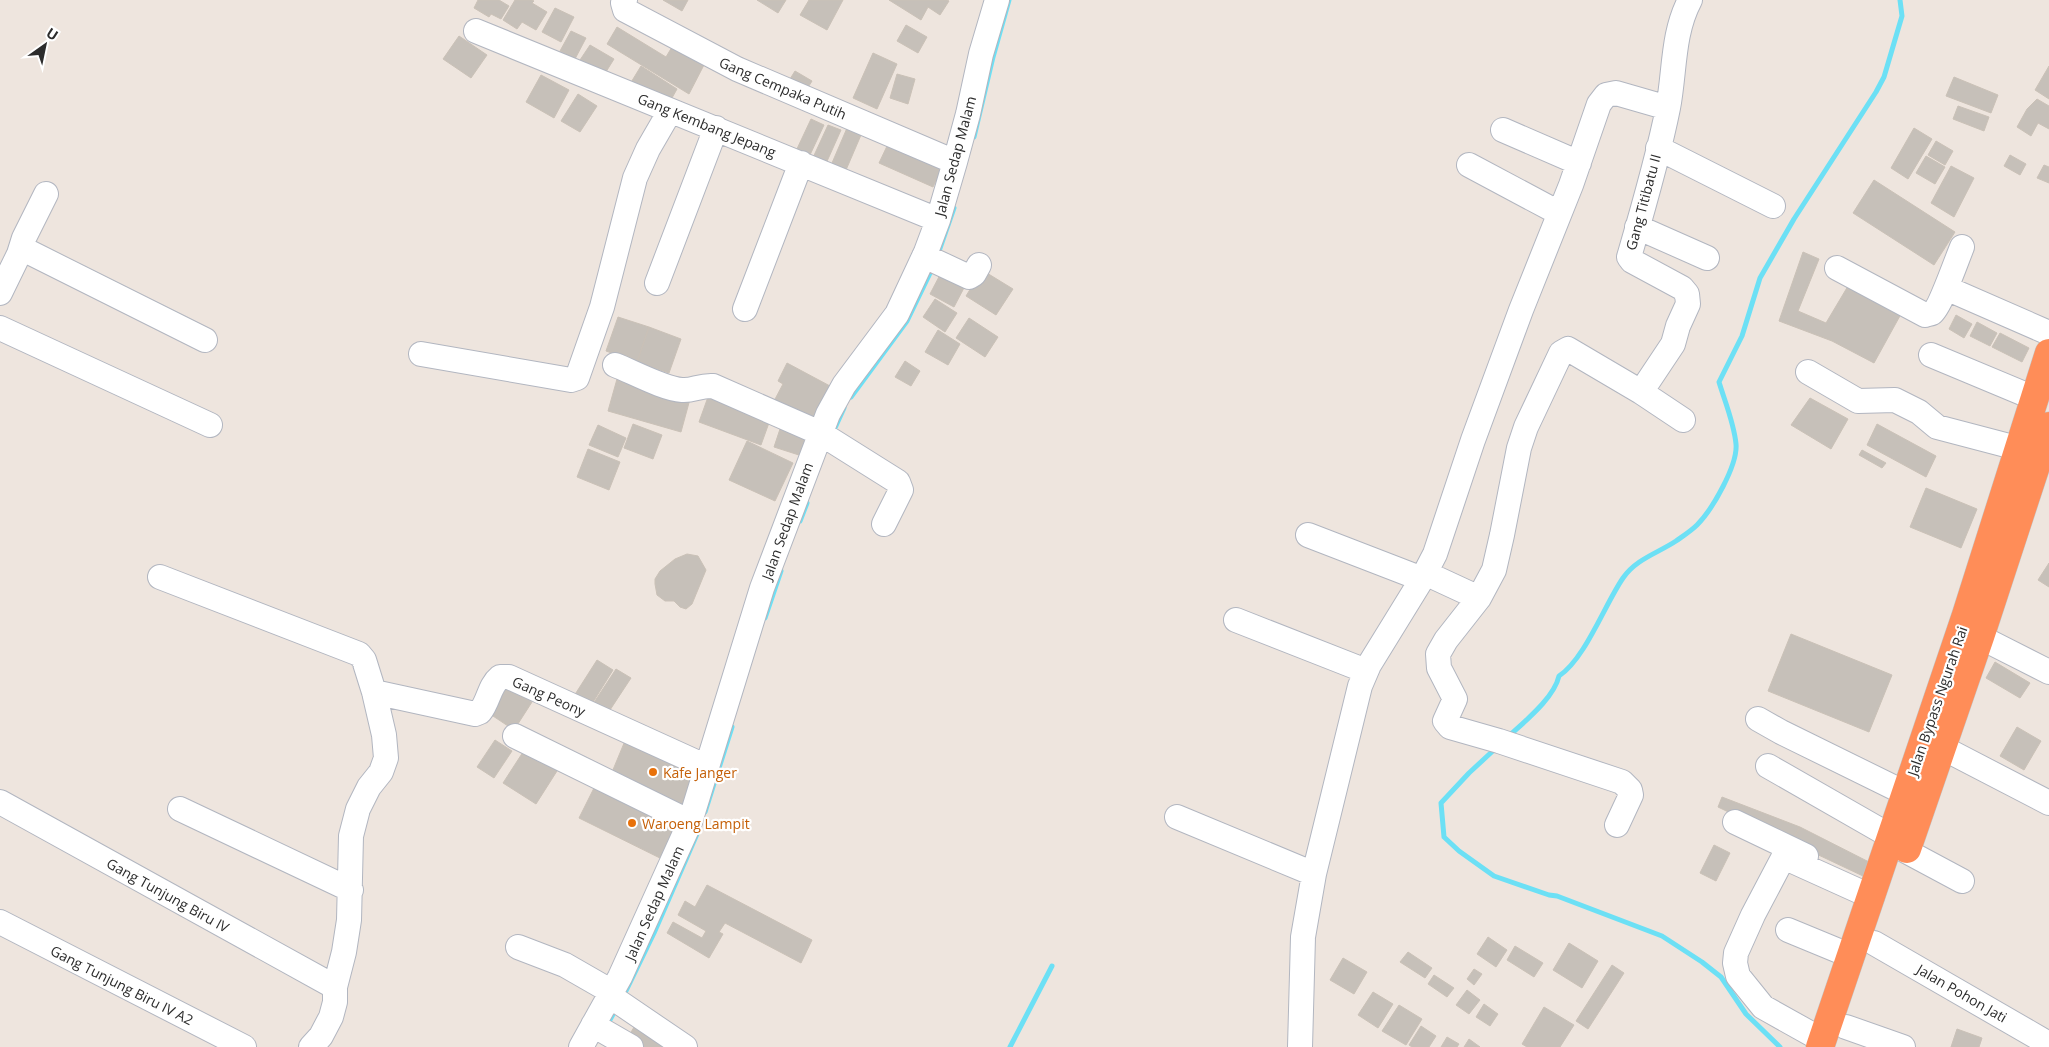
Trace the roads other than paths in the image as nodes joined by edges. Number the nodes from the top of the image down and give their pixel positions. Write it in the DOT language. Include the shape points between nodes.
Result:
graph roads {
  1 [pos="625,0"];
  2 [pos="997,0"];
  3 [pos="1690,0"];
  4 [pos="476,31"];
  5 [pos="1668,108"];
  6 [pos="670,111"];
  7 [pos="716,128"];
  8 [pos="1503,130"];
  9 [pos="1658,148"];
  10 [pos="955,162"];
  11 [pos="801,163"];
  12 [pos="1579,164"];
  13 [pos="1469,165"];
  14 [pos="46,194"];
  15 [pos="1773,206"];
  16 [pos="1559,213"];
  17 [pos="938,220"];
  18 [pos="1638,227"];
  19 [pos="1962,247"];
  20 [pos="19,254"];
  21 [pos="1708,258"];
  22 [pos="933,260"];
  23 [pos="979,265"];
  24 [pos="1837,268"];
  25 [pos="657,283"];
  26 [pos="1946,288"];
  27 [pos="0,293"];
  28 [pos="745,309"];
  29 [pos="0,328"];
  30 [pos="2049,333"];
  31 [pos="205,340"];
  32 [pos="2049,352"];
  33 [pos="421,354"];
  34 [pos="1930,356"];
  35 [pos="615,365"];
  36 [pos="1808,372"];
  37 [pos="1642,392"];
  38 [pos="2034,398"];
  39 [pos="1683,420"];
  40 [pos="210,425"];
  41 [pos="2049,428"];
  42 [pos="828,439"];
  43 [pos="2018,448"];
  44 [pos="884,524"];
  45 [pos="1308,535"];
  46 [pos="1424,576"];
  47 [pos="160,577"];
  48 [pos="1479,598"];
  49 [pos="1236,620"];
  50 [pos="1980,637"];
  51 [pos="1366,671"];
  52 [pos="2049,672"];
  53 [pos="374,692"];
  54 [pos="1758,719"];
  55 [pos="515,736"];
  56 [pos="1941,747"];
  57 [pos="707,766"];
  58 [pos="1768,766"];
  59 [pos="1905,793"];
  60 [pos="0,802"];
  61 [pos="2049,803"];
  62 [pos="180,809"];
  63 [pos="1177,816"];
  64 [pos="690,822"];
  65 [pos="1735,822"];
  66 [pos="1617,825"];
  67 [pos="1899,844"];
  68 [pos="1314,874"];
  69 [pos="1962,881"];
  70 [pos="350,890"];
  71 [pos="1873,892"];
  72 [pos="0,922"];
  73 [pos="1788,930"];
  74 [pos="1874,942"];
  75 [pos="518,947"];
  76 [pos="1851,956"];
  77 [pos="336,987"];
  78 [pos="616,999"];
  79 [pos="612,1037"];
  80 [pos="1832,1040"];
  81 [pos="2049,1044"];
  82 [pos="244,1047"];
  83 [pos="311,1047"];
  84 [pos="581,1047"];
  85 [pos="685,1047"];
  86 [pos="1300,1047"];
  87 [pos="1903,1047"];
  1 -- 10 [label="street, Gang Cempaka Putih" via="625,10 737,69"];
  2 -- 10 [label="street, Jalan Sedap Malam"];
  3 -- 5 [label="street, Gang Titibatu II" via="1682,15 1674,50"];
  4 -- 6 [label="street, Gang Kembang Jepang"];
  5 -- 9 [label="street, Gang Titibatu II"];
  5 -- 12 [label="street" via="1616,93 1606,95 1595,114"];
  6 -- 7 [label="street, Gang Kembang Jepang"];
  6 -- 33 [label="street" via="636,178 602,307 577,378 571,380"];
  7 -- 11 [label="street, Gang Kembang Jepang"];
  7 -- 25 [label="street"];
  8 -- 12 [label="street"];
  9 -- 15 [label="street"];
  9 -- 18 [label="street, Gang Titibatu II"];
  10 -- 17 [label="street, Jalan Sedap Malam"];
  11 -- 17 [label="street, Gang Kembang Jepang"];
  11 -- 28 [label="street"];
  12 -- 16 [label="street"];
  13 -- 16 [label="street"];
  14 -- 20 [label="street"];
  16 -- 46 [label="street" via="1473,440 1443,533"];
  17 -- 22 [label="street, Jalan Sedap Malam"];
  18 -- 21 [label="street"];
  18 -- 37 [label="street, Gang Titibatu II" via="1628,257 1682,288 1687,294 1688,304 1673,344"];
  19 -- 26 [label="street"];
  20 -- 27 [label="street"];
  20 -- 31 [label="street" via="29,252"];
  22 -- 23 [label="street" via="969,277"];
  22 -- 42 [label="street, Jalan Sedap Malam" via="844,385"];
  24 -- 26 [label="street" via="1925,315 1934,311"];
  26 -- 30 [label="street"];
  29 -- 40 [label="street"];
  32 -- 38 [label="highway, Jalan Bypass Ngurah Rai"];
  34 -- 38 [label="street"];
  35 -- 42 [label="street" via="673,389 684,391 703,385 713,386"];
  36 -- 43 [label="street" via="1858,401 1895,400 1937,426"];
  37 -- 39 [label="street"];
  37 -- 48 [label="street" via="1568,349 1561,353 1526,427 1494,570"];
  38 -- 43 [label="highway, Jalan Bypass Ngurah Rai"];
  41 -- 50 [label="highway, Jalan Bypass Ngurah Rai"];
  42 -- 44 [label="street" via="901,485"];
  42 -- 57 [label="street, Jalan Sedap Malam" via="762,588"];
  43 -- 59 [label="highway, Jalan Bypass Ngurah Rai" via="1966,615"];
  45 -- 46 [label="street"];
  46 -- 48 [label="street"];
  46 -- 51 [label="street"];
  47 -- 53 [label="street" via="361,655"];
  48 -- 66 [label="street" via="1438,654 1439,668 1455,699 1445,721 1450,727 1622,782 1631,795"];
  49 -- 51 [label="street"];
  50 -- 52 [label="street"];
  50 -- 56 [label="highway, Jalan Bypass Ngurah Rai"];
  51 -- 68 [label="street" via="1355,700"];
  53 -- 57 [label="street, Gang Peony" via="475,714 484,707 494,682 500,677 509,677"];
  53 -- 70 [label="street" via="386,758 382,772 369,787 358,809 351,836"];
  54 -- 59 [label="street"];
  55 -- 64 [label="street"];
  56 -- 61 [label="street"];
  56 -- 67 [label="highway, Jalan Bypass Ngurah Rai"];
  57 -- 64 [label="street, Jalan Sedap Malam"];
  58 -- 67 [label="street"];
  59 -- 67 [label="highway, Jalan Bypass Ngurah Rai"];
  60 -- 77 [label="street, Gang Tunjung Biru IV"];
  62 -- 70 [label="street"];
  63 -- 68 [label="street"];
  64 -- 78 [label="street, Jalan Sedap Malam"];
  65 -- 71 [label="street"];
  67 -- 69 [label="street"];
  67 -- 71 [label="highway, Jalan Bypass Ngurah Rai"];
  67 -- 74 [label="highway, Jalan Bypass Ngurah Rai"];
  68 -- 86 [label="street" via="1302,937"];
  70 -- 77 [label="street" via="344,952"];
  71 -- 76 [label="highway, Jalan Bypass Ngurah Rai"];
  71 -- 80 [label="street" via="1783,858 1736,953 1738,976 1763,1007"];
  72 -- 82 [label="street, Gang Tunjung Biru IV A2"];
  73 -- 76 [label="street"];
  74 -- 80 [label="highway, Jalan Bypass Ngurah Rai"];
  74 -- 81 [label="street, Jalan Pohon Jati"];
  75 -- 78 [label="street" via="565,965"];
  76 -- 80 [label="highway, Jalan Bypass Ngurah Rai"];
  77 -- 83 [label="street" via="331,1017"];
  78 -- 79 [label="street, Jalan Sedap Malam"];
  78 -- 85 [label="street"];
  79 -- 84 [label="street, Jalan Sedap Malam"];
  80 -- 87 [label="street"];
}
